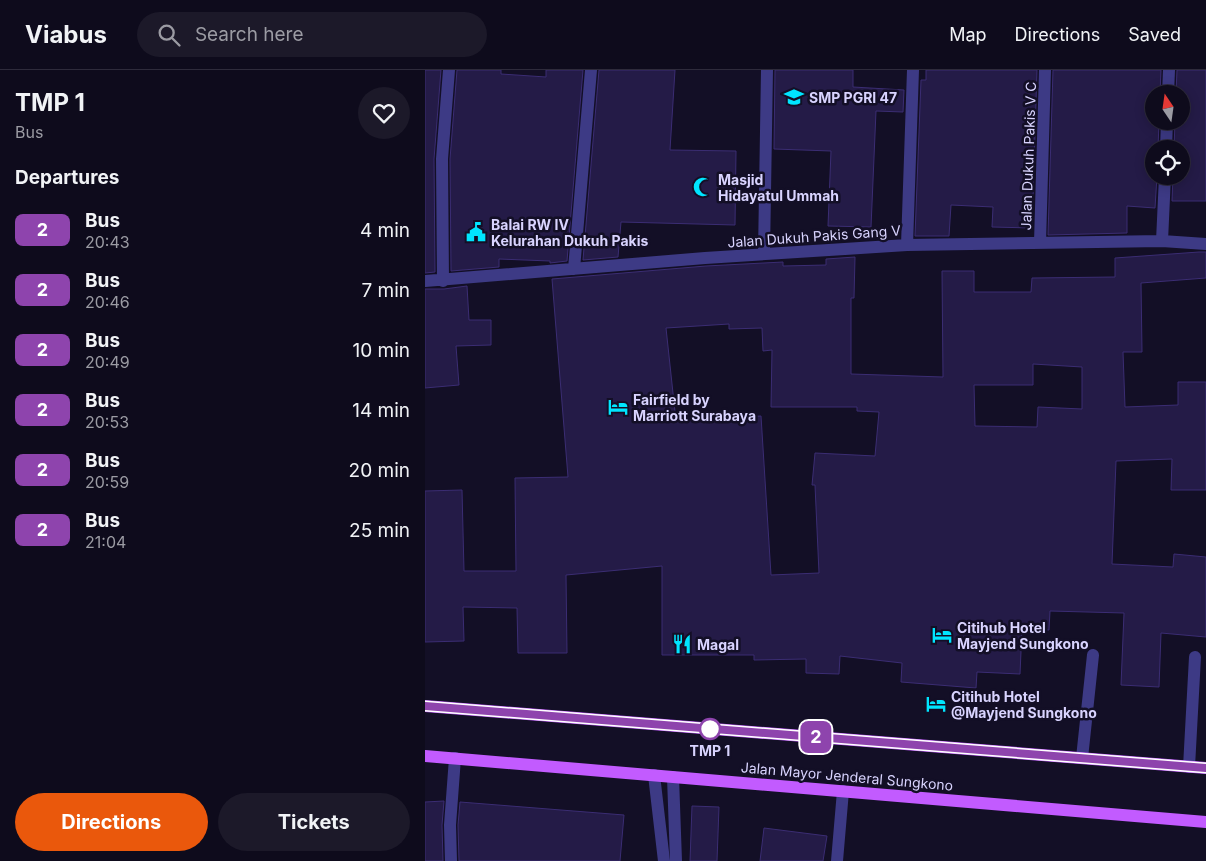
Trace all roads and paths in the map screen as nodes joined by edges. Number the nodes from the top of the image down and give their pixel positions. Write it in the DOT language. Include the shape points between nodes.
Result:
graph roads {
  1 [pos="449,70"];
  2 [pos="591,70"];
  3 [pos="767,70"];
  4 [pos="913,70"];
  5 [pos="1045,70"];
  6 [pos="1169,70"];
  7 [pos="1168,85"];
  8 [pos="1165,185"];
  9 [pos="1162,241"];
  10 [pos="1040,243"];
  11 [pos="1206,244"];
  12 [pos="907,245"];
  13 [pos="764,254"];
  14 [pos="574,269"];
  15 [pos="425,281"];
  16 [pos="443,281"];
  17 [pos="1093,656"];
  18 [pos="1195,657"];
  19 [pos="425,706"];
  20 [pos="425,756"];
  21 [pos="455,758"];
  22 [pos="1082,758"];
  23 [pos="1189,767"];
  24 [pos="1206,768"];
  25 [pos="654,775"];
  26 [pos="673,777"];
  27 [pos="843,791"];
  28 [pos="1206,822"];
  29 [pos="451,861"];
  30 [pos="664,861"];
  31 [pos="676,861"];
  32 [pos="837,861"];
  1 -- 16 [label="street" via="442,159"];
  2 -- 14 [label="street"];
  3 -- 13 [label="street"];
  4 -- 12 [label="street"];
  5 -- 10 [label="street, Jalan Dukuh Pakis V C"];
  6 -- 7 [label="street"];
  8 -- 9 [label="street"];
  9 -- 10 [label="street, Jalan Dukuh Pakis Gang V"];
  9 -- 11 [label="street, Jalan Dukuh Pakis Gang V"];
  10 -- 12 [label="street, Jalan Dukuh Pakis Gang V"];
  12 -- 13 [label="street, Jalan Dukuh Pakis Gang V"];
  13 -- 14 [label="street, Jalan Dukuh Pakis Gang V"];
  14 -- 16 [label="street, Jalan Dukuh Pakis Gang V"];
  15 -- 16 [label="street, Jalan Dukuh Pakis Gang V"];
  17 -- 22 [label="street"];
  18 -- 23 [label="street"];
  19 -- 22 [label="main road"];
  20 -- 21 [label="main road, Jalan Mayor Jenderal Sungkono"];
  21 -- 25 [label="main road, Jalan Mayor Jenderal Sungkono"];
  21 -- 29 [label="street"];
  22 -- 23 [label="main road"];
  23 -- 24 [label="main road"];
  25 -- 26 [label="main road, Jalan Mayor Jenderal Sungkono"];
  25 -- 30 [label="street"];
  26 -- 27 [label="main road, Jalan Mayor Jenderal Sungkono"];
  26 -- 31 [label="street"];
  27 -- 28 [label="main road, Jalan Mayor Jenderal Sungkono"];
  27 -- 32 [label="street"];
}
